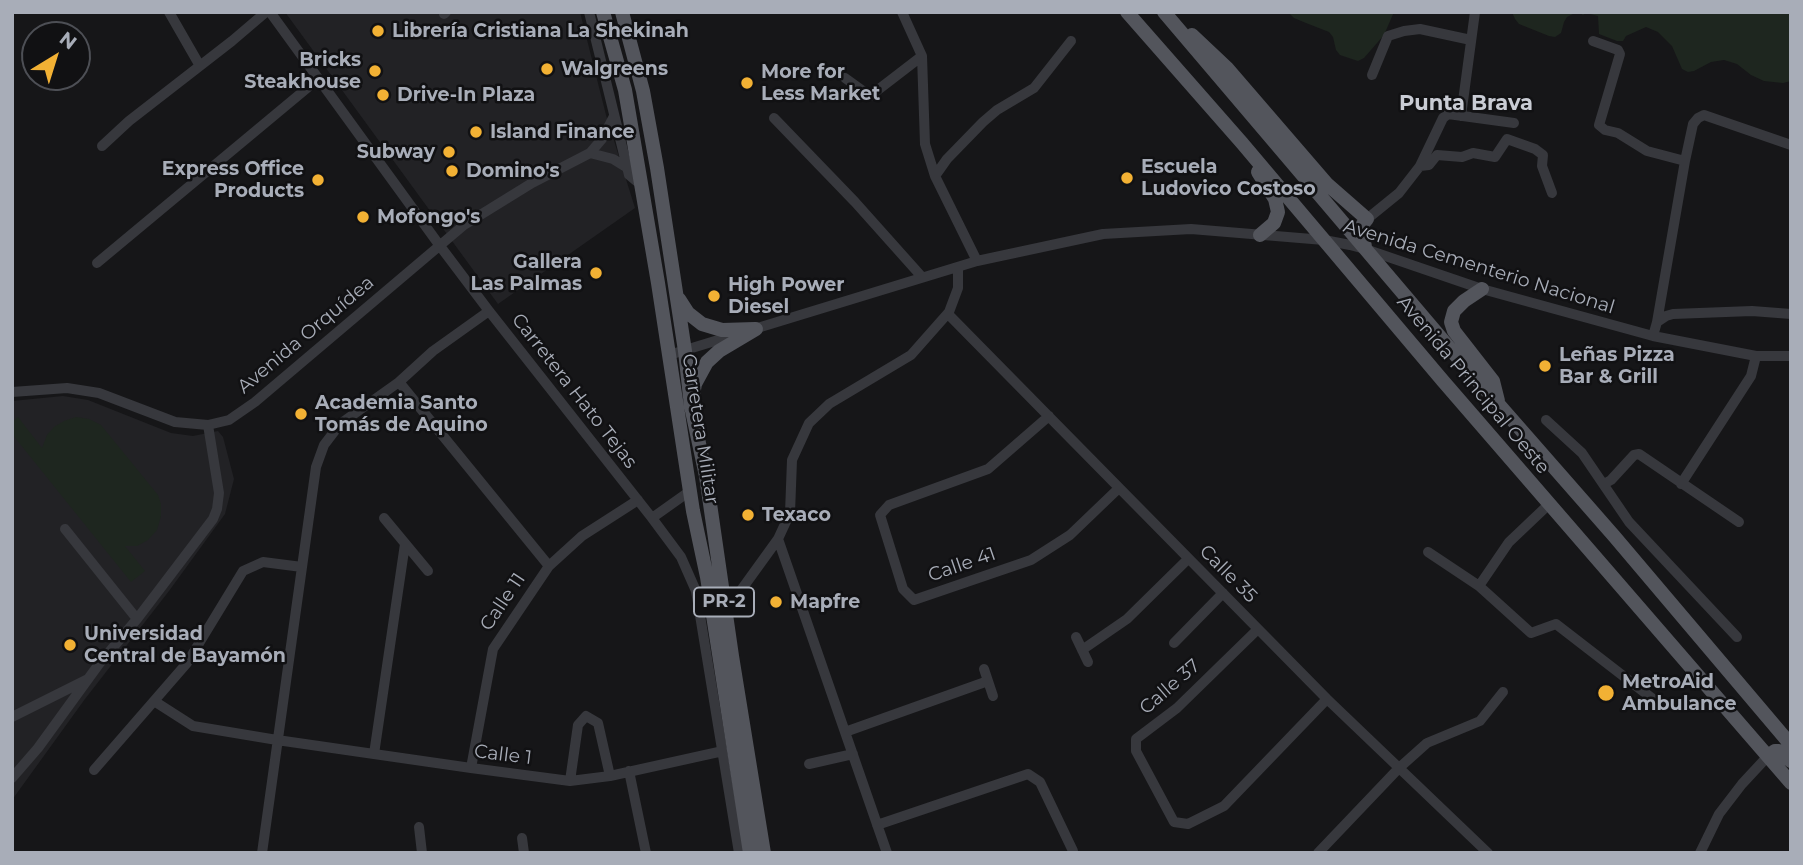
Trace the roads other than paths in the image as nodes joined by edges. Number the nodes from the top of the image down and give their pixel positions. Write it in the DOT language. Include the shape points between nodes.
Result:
graph roads {
  1 [pos="169,12"];
  2 [pos="268,12"];
  3 [pos="589,12"];
  4 [pos="603,12"];
  5 [pos="622,12"];
  6 [pos="902,12"];
  7 [pos="1126,12"];
  8 [pos="1475,12"];
  9 [pos="1165,13"];
  10 [pos="1471,40"];
  11 [pos="1071,41"];
  12 [pos="1593,41"];
  13 [pos="922,56"];
  14 [pos="200,65"];
  15 [pos="1372,75"];
  16 [pos="845,78"];
  17 [pos="318,79"];
  18 [pos="614,116"];
  19 [pos="1461,116"];
  20 [pos="774,118"];
  21 [pos="1514,123"];
  22 [pos="1241,143"];
  23 [pos="1791,145"];
  24 [pos="102,146"];
  25 [pos="590,153"];
  26 [pos="1685,161"];
  27 [pos="1420,166"];
  28 [pos="626,167"];
  29 [pos="934,176"];
  30 [pos="641,185"];
  31 [pos="1552,193"];
  32 [pos="1367,219"];
  33 [pos="1260,235"];
  34 [pos="1324,240"];
  35 [pos="440,246"];
  36 [pos="1365,248"];
  37 [pos="977,261"];
  38 [pos="97,263"];
  39 [pos="958,267"];
  40 [pos="922,277"];
  41 [pos="1482,289"];
  42 [pos="678,297"];
  43 [pos="489,311"];
  44 [pos="947,314"];
  45 [pos="1791,314"];
  46 [pos="1657,322"];
  47 [pos="757,329"];
  48 [pos="1653,337"];
  49 [pos="685,351"];
  50 [pos="668,355"];
  51 [pos="1756,356"];
  52 [pos="1791,356"];
  53 [pos="399,382"];
  54 [pos="12,392"];
  55 [pos="1498,403"];
  56 [pos="691,406"];
  57 [pos="1049,416"];
  58 [pos="1546,420"];
  59 [pos="208,425"];
  60 [pos="1604,484"];
  61 [pos="1681,484"];
  62 [pos="1119,488"];
  63 [pos="690,491"];
  64 [pos="638,500"];
  65 [pos="1549,504"];
  66 [pos="384,518"];
  67 [pos="653,518"];
  68 [pos="1629,522"];
  69 [pos="1739,522"];
  70 [pos="65,529"];
  71 [pos="1614,536"];
  72 [pos="778,539"];
  73 [pos="405,544"];
  74 [pos="1428,552"];
  75 [pos="1188,559"];
  76 [pos="549,565"];
  77 [pos="302,566"];
  78 [pos="428,572"];
  79 [pos="1479,586"];
  80 [pos="1223,593"];
  81 [pos="724,603"];
  82 [pos="137,618"];
  83 [pos="1258,629"];
  84 [pos="1076,637"];
  85 [pos="1737,637"];
  86 [pos="1174,643"];
  87 [pos="1082,650"];
  88 [pos="1088,662"];
  89 [pos="984,669"];
  90 [pos="90,678"];
  91 [pos="988,681"];
  92 [pos="1503,692"];
  93 [pos="993,695"];
  94 [pos="1327,699"];
  95 [pos="1653,699"];
  96 [pos="154,701"];
  97 [pos="12,717"];
  98 [pos="845,732"];
  99 [pos="277,740"];
  100 [pos="1791,745"];
  101 [pos="723,751"];
  102 [pos="374,754"];
  103 [pos="853,754"];
  104 [pos="1768,756"];
  105 [pos="1791,761"];
  106 [pos="809,764"];
  107 [pos="471,768"];
  108 [pos="1399,768"];
  109 [pos="94,770"];
  110 [pos="629,771"];
  111 [pos="610,776"];
  112 [pos="12,778"];
  113 [pos="570,780"];
  114 [pos="1791,783"];
  115 [pos="877,825"];
  116 [pos="419,828"];
  117 [pos="522,838"];
  118 [pos="1324,851"];
  119 [pos="262,853"];
  120 [pos="422,853"];
  121 [pos="524,853"];
  122 [pos="646,853"];
  123 [pos="739,853"];
  124 [pos="750,853"];
  125 [pos="764,853"];
  126 [pos="887,853"];
  127 [pos="1072,853"];
  128 [pos="1488,853"];
  129 [pos="1700,853"];
  1 -- 14 [label="street"];
  2 -- 14 [label="street"];
  2 -- 17 [label="street, Carretera Hato Tejas"];
  3 -- 18 [label="street"];
  4 -- 30 [label="main road, Carretera Militar / PR-2" via="625,90"];
  5 -- 42 [label="main road, Carretera Militar / PR-2" via="643,91"];
  6 -- 13 [label="street"];
  7 -- 22 [label="main road, Avenida Principal Oeste"];
  8 -- 10 [label="street"];
  9 -- 32 [label="main road" via="1227,68 1327,184"];
  9 -- 36 [label="main road, Avenida Principal Oeste"];
  10 -- 15 [label="street" via="1420,29 1388,36"];
  10 -- 19 [label="street"];
  11 -- 29 [label="street" via="1034,88 983,122"];
  12 -- 26 [label="street" via="1620,54 1599,125 1647,151"];
  13 -- 16 [label="street" via="870,96"];
  13 -- 29 [label="street" via="925,144"];
  14 -- 24 [label="street"];
  17 -- 35 [label="street, Carretera Hato Tejas"];
  17 -- 38 [label="street"];
  18 -- 25 [label="street"];
  18 -- 28 [label="street"];
  19 -- 21 [label="street"];
  19 -- 27 [label="street" via="1448,114 1444,118"];
  20 -- 40 [label="street"];
  22 -- 33 [label="main road" via="1277,205 1277,218"];
  22 -- 34 [label="main road, Avenida Principal Oeste"];
  23 -- 26 [label="street" via="1704,115 1693,124"];
  25 -- 28 [label="street"];
  25 -- 35 [label="street, Avenida Orquídea" via="464,225"];
  26 -- 46 [label="street"];
  27 -- 31 [label="street" via="1429,166 1437,155 1495,157 1507,139 1543,155 1542,166"];
  27 -- 32 [label="street" via="1399,193"];
  28 -- 30 [label="street"];
  29 -- 37 [label="street"];
  30 -- 50 [label="main road, Carretera Militar / PR-2"];
  32 -- 36 [label="main road" via="1362,230"];
  33 -- 34 [label="street, Avenida Cementerio Nacional"];
  33 -- 37 [label="street, Avenida Cementerio Nacional" via="1191,229 1102,234"];
  34 -- 36 [label="street, Avenida Cementerio Nacional"];
  34 -- 65 [label="main road, Avenida Principal Oeste"];
  35 -- 43 [label="street, Carretera Hato Tejas"];
  35 -- 59 [label="street, Avenida Orquídea" via="255,402 229,421"];
  36 -- 41 [label="street, Avenida Cementerio Nacional"];
  36 -- 55 [label="main road, Avenida Principal Oeste"];
  37 -- 39 [label="street, Avenida Cementerio Nacional"];
  39 -- 40 [label="street, Avenida Cementerio Nacional"];
  39 -- 44 [label="street" via="958,288"];
  40 -- 47 [label="street, Avenida Cementerio Nacional"];
  41 -- 48 [label="street, Avenida Cementerio Nacional"];
  41 -- 55 [label="main road" via="1454,311 1451,322 1493,381"];
  42 -- 47 [label="main road" via="702,324 722,330"];
  42 -- 49 [label="main road, Carretera Militar / PR-2"];
  43 -- 53 [label="street"];
  43 -- 64 [label="street, Carretera Hato Tejas"];
  44 -- 57 [label="street, Calle 35"];
  44 -- 72 [label="street" via="911,355 829,404 809,423 792,460 790,513"];
  45 -- 46 [label="street" via="1672,314"];
  46 -- 48 [label="street"];
  47 -- 49 [label="street, Avenida Cementerio Nacional"];
  47 -- 56 [label="main road" via="707,362 695,384"];
  48 -- 51 [label="street, Avenida Cementerio Nacional"];
  49 -- 50 [label="street, Avenida Cementerio Nacional"];
  49 -- 56 [label="main road, Carretera Militar / PR-2"];
  50 -- 63 [label="main road, Carretera Militar / PR-2"];
  51 -- 52 [label="street, Avenida Cementerio Nacional"];
  51 -- 61 [label="street" via="1751,376"];
  53 -- 76 [label="street"];
  53 -- 77 [label="street" via="340,424 324,445 316,467"];
  54 -- 59 [label="street, Avenida Orquídea" via="67,388 99,393 175,422"];
  55 -- 71 [label="main road, Avenida Principal Oeste"];
  56 -- 81 [label="main road, Carretera Militar / PR-2"];
  57 -- 62 [label="street, Calle 35"];
  57 -- 62 [label="street, Calle 41" via="988,470 889,505 880,515 903,589 914,600 1031,560 1070,534"];
  58 -- 60 [label="street" via="1582,453"];
  59 -- 82 [label="street" via="219,493 217,509"];
  60 -- 61 [label="street" via="1639,454"];
  60 -- 68 [label="street"];
  61 -- 69 [label="street"];
  62 -- 75 [label="street, Calle 35"];
  63 -- 67 [label="street"];
  63 -- 124 [label="main road, Carretera Militar / PR-2"];
  64 -- 67 [label="street, Carretera Hato Tejas"];
  64 -- 76 [label="street, Calle 11" via="582,536"];
  65 -- 79 [label="street" via="1509,542"];
  65 -- 104 [label="main road, Avenida Principal Oeste"];
  66 -- 73 [label="street"];
  67 -- 101 [label="street, Carretera Hato Tejas" via="681,557 696,591"];
  68 -- 71 [label="street"];
  68 -- 85 [label="street"];
  70 -- 82 [label="street"];
  71 -- 100 [label="main road, Avenida Principal Oeste"];
  72 -- 81 [label="street" via="739,593"];
  72 -- 98 [label="street"];
  73 -- 78 [label="street"];
  73 -- 102 [label="street"];
  74 -- 79 [label="street"];
  75 -- 80 [label="street, Calle 35"];
  75 -- 87 [label="street" via="1127,618"];
  76 -- 107 [label="street, Calle 11" via="493,649"];
  77 -- 96 [label="street" via="263,562 243,571 187,663"];
  77 -- 99 [label="street"];
  79 -- 95 [label="street" via="1531,633 1556,624"];
  80 -- 83 [label="street, Calle 35"];
  80 -- 86 [label="street"];
  81 -- 125 [label="main road, Carretera Militar / PR-2"];
  82 -- 90 [label="street"];
  83 -- 94 [label="street, Calle 35"];
  83 -- 94 [label="street, Calle 37" via="1177,708 1136,739 1136,751 1174,822 1188,824 1224,806"];
  84 -- 87 [label="street"];
  87 -- 88 [label="street"];
  89 -- 91 [label="street"];
  90 -- 97 [label="street"];
  90 -- 112 [label="street"];
  91 -- 93 [label="street"];
  91 -- 98 [label="street"];
  92 -- 108 [label="street" via="1479,721 1427,743"];
  94 -- 108 [label="street, Calle 35"];
  96 -- 99 [label="street, Calle 1" via="193,726"];
  96 -- 109 [label="street"];
  98 -- 103 [label="street"];
  99 -- 102 [label="street, Calle 1"];
  99 -- 119 [label="street"];
  101 -- 110 [label="street, Calle 1"];
  101 -- 123 [label="street, Carretera Hato Tejas"];
  102 -- 107 [label="street, Calle 1"];
  103 -- 106 [label="street"];
  103 -- 115 [label="street"];
  104 -- 105 [label="main road" via="1779,751"];
  104 -- 114 [label="main road, Avenida Principal Oeste"];
  104 -- 129 [label="street" via="1719,814"];
  107 -- 113 [label="street, Calle 1"];
  108 -- 118 [label="street"];
  108 -- 128 [label="street, Calle 35"];
  110 -- 111 [label="street, Calle 1"];
  110 -- 122 [label="street"];
  111 -- 113 [label="street, Calle 1"];
  111 -- 113 [label="street" via="598,723 586,716 578,725"];
  115 -- 126 [label="street"];
  115 -- 127 [label="street" via="1028,775 1040,782"];
  116 -- 120 [label="street"];
  117 -- 121 [label="street"];
}
